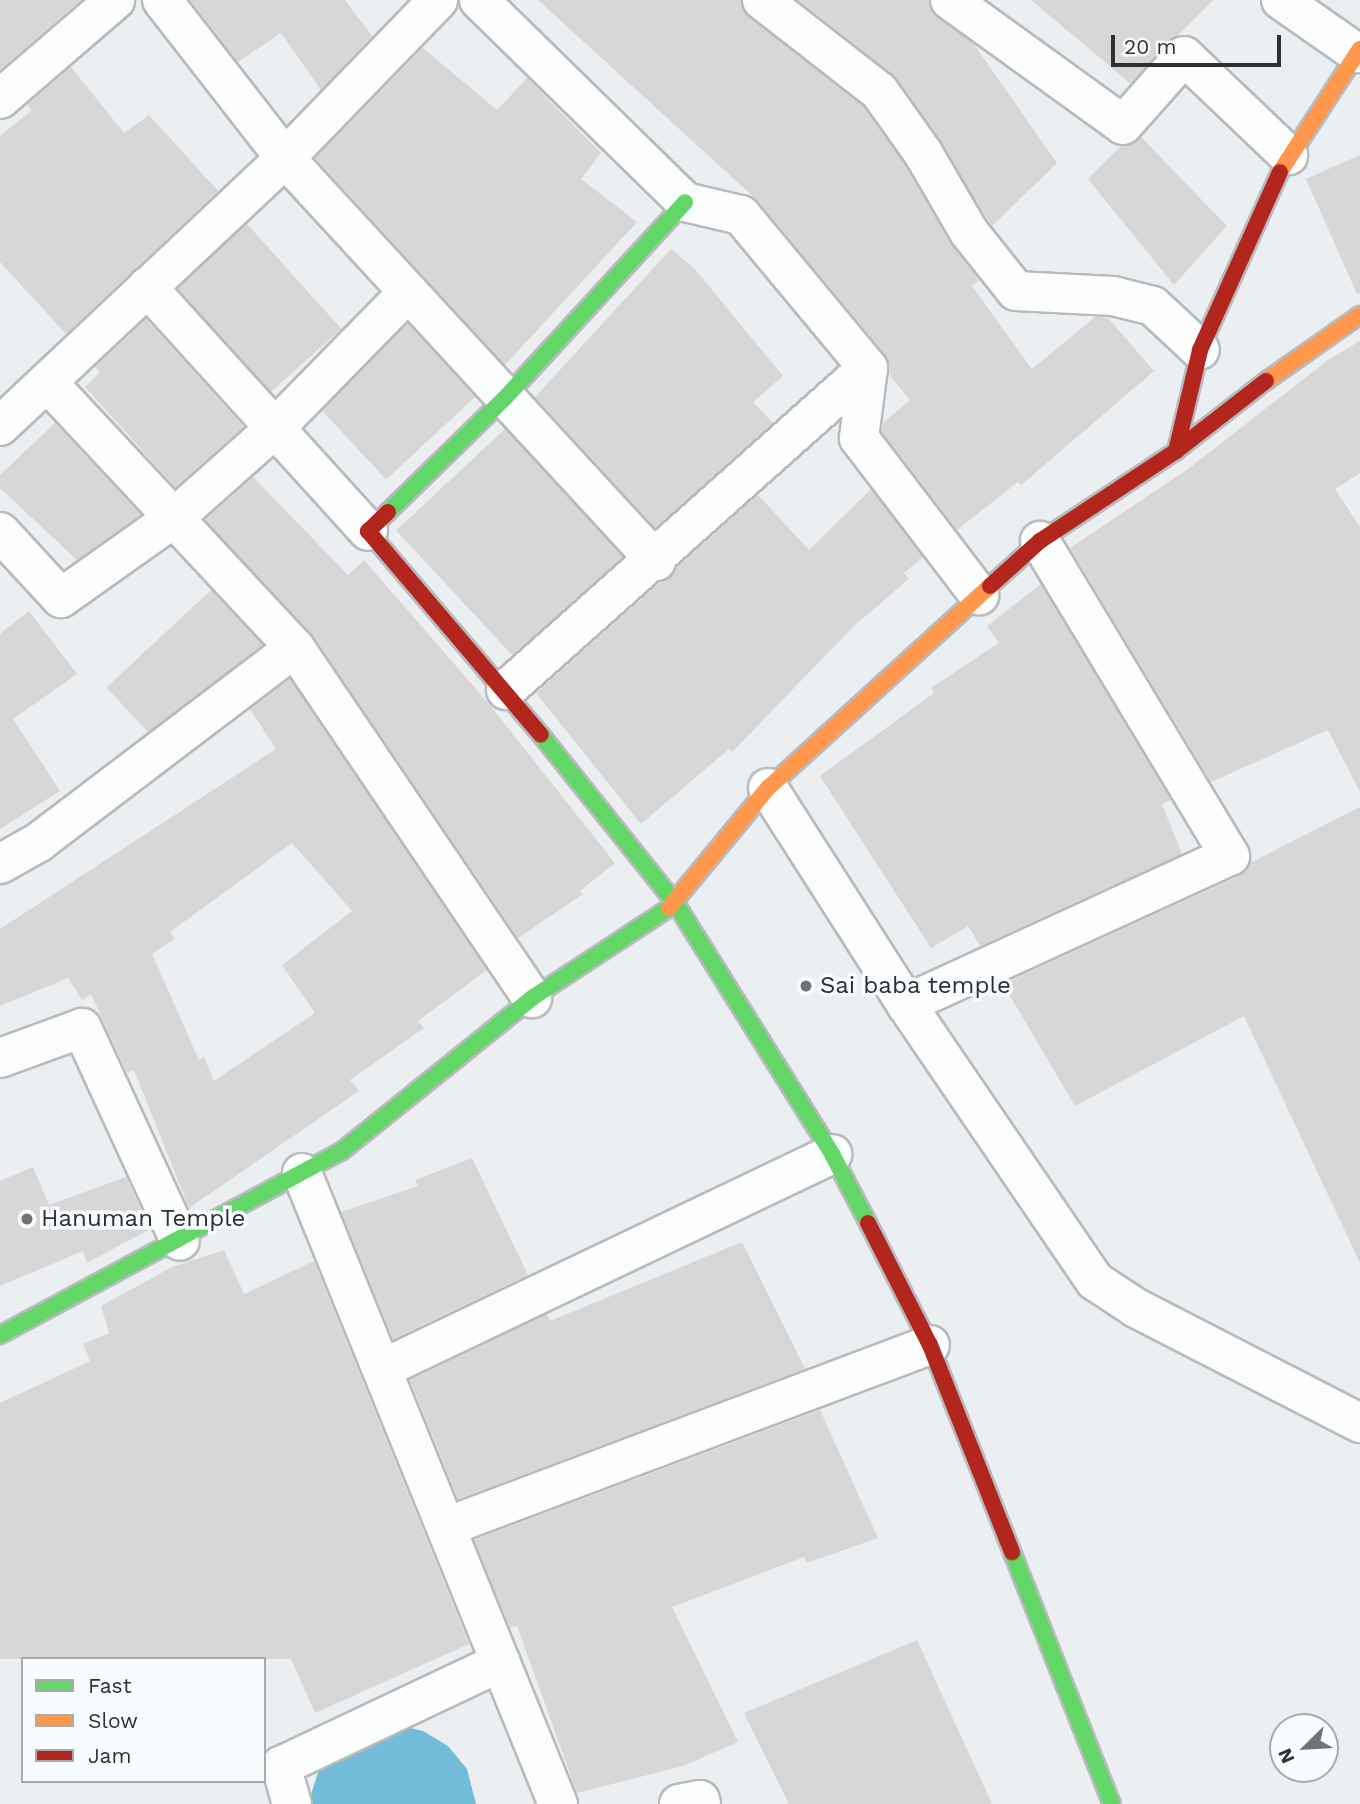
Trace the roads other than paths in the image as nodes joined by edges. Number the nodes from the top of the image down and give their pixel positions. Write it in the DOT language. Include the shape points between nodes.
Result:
graph roads {
  1 [pos="115,0"];
  2 [pos="162,0"];
  3 [pos="438,0"];
  4 [pos="479,0"];
  5 [pos="762,0"];
  6 [pos="950,0"];
  7 [pos="1281,0"];
  8 [pos="1359,51"];
  9 [pos="0,99"];
  10 [pos="1288,155"];
  11 [pos="285,158"];
  12 [pos="685,202"];
  13 [pos="147,287"];
  14 [pos="407,294"];
  15 [pos="1360,315"];
  16 [pos="1200,350"];
  17 [pos="868,368"];
  18 [pos="47,382"];
  19 [pos="505,398"];
  20 [pos="0,426"];
  21 [pos="274,429"];
  22 [pos="1176,451"];
  23 [pos="175,517"];
  24 [pos="368,531"];
  25 [pos="0,532"];
  26 [pos="1040,541"];
  27 [pos="656,561"];
  28 [pos="979,595"];
  29 [pos="295,648"];
  30 [pos="506,690"];
  31 [pos="768,788"];
  32 [pos="0,864"];
  33 [pos="676,904"];
  34 [pos="532,998"];
  35 [pos="906,1004"];
  36 [pos="0,1058"];
  37 [pos="832,1154"];
  38 [pos="302,1173"];
  39 [pos="180,1241"];
  40 [pos="0,1335"];
  41 [pos="930,1345"];
  42 [pos="382,1369"];
  43 [pos="1360,1423"];
  44 [pos="446,1527"];
  45 [pos="501,1662"];
  46 [pos="292,1804"];
  47 [pos="558,1804"];
  48 [pos="679,1804"];
  49 [pos="701,1804"];
  50 [pos="1112,1804"];
  1 -- 9 [label="street"];
  2 -- 11 [label="street"];
  3 -- 11 [label="street"];
  4 -- 12 [label="street"];
  5 -- 16 [label="street" via="879,91 923,153 969,232 1016,291 1113,296 1153,306"];
  6 -- 10 [label="street" via="1123,125 1184,56"];
  7 -- 8 [label="street"];
  8 -- 10 [label="street"];
  10 -- 16 [label="street"];
  11 -- 13 [label="street"];
  11 -- 14 [label="street"];
  12 -- 17 [label="street" via="741,215"];
  12 -- 19 [label="street"];
  13 -- 18 [label="street"];
  13 -- 21 [label="street"];
  14 -- 19 [label="street"];
  14 -- 21 [label="street"];
  15 -- 22 [label="street" via="1316,342"];
  16 -- 22 [label="street"];
  17 -- 27 [label="street"];
  17 -- 28 [label="street" via="859,438"];
  18 -- 20 [label="street"];
  18 -- 23 [label="street"];
  19 -- 24 [label="street"];
  19 -- 27 [label="street"];
  21 -- 23 [label="street"];
  21 -- 24 [label="street"];
  22 -- 26 [label="street"];
  23 -- 25 [label="street" via="61,598"];
  23 -- 29 [label="street"];
  24 -- 30 [label="street"];
  26 -- 28 [label="street"];
  26 -- 35 [label="street" via="1230,856"];
  27 -- 30 [label="street"];
  28 -- 31 [label="street"];
  29 -- 32 [label="street" via="39,842"];
  29 -- 34 [label="street"];
  30 -- 33 [label="street"];
  31 -- 33 [label="street"];
  31 -- 35 [label="street"];
  33 -- 34 [label="street"];
  33 -- 37 [label="street"];
  34 -- 38 [label="street" via="342,1151"];
  35 -- 43 [label="street" via="1095,1281 1136,1308"];
  36 -- 39 [label="street" via="82,1028"];
  37 -- 41 [label="street"];
  37 -- 42 [label="street"];
  38 -- 39 [label="street"];
  38 -- 42 [label="street"];
  39 -- 40 [label="street"];
  41 -- 44 [label="street"];
  41 -- 50 [label="street"];
  42 -- 44 [label="street"];
  44 -- 45 [label="street"];
  45 -- 46 [label="street" via="281,1766"];
  45 -- 47 [label="street"];
  48 -- 49 [label="street" via="700,1800"];
}
